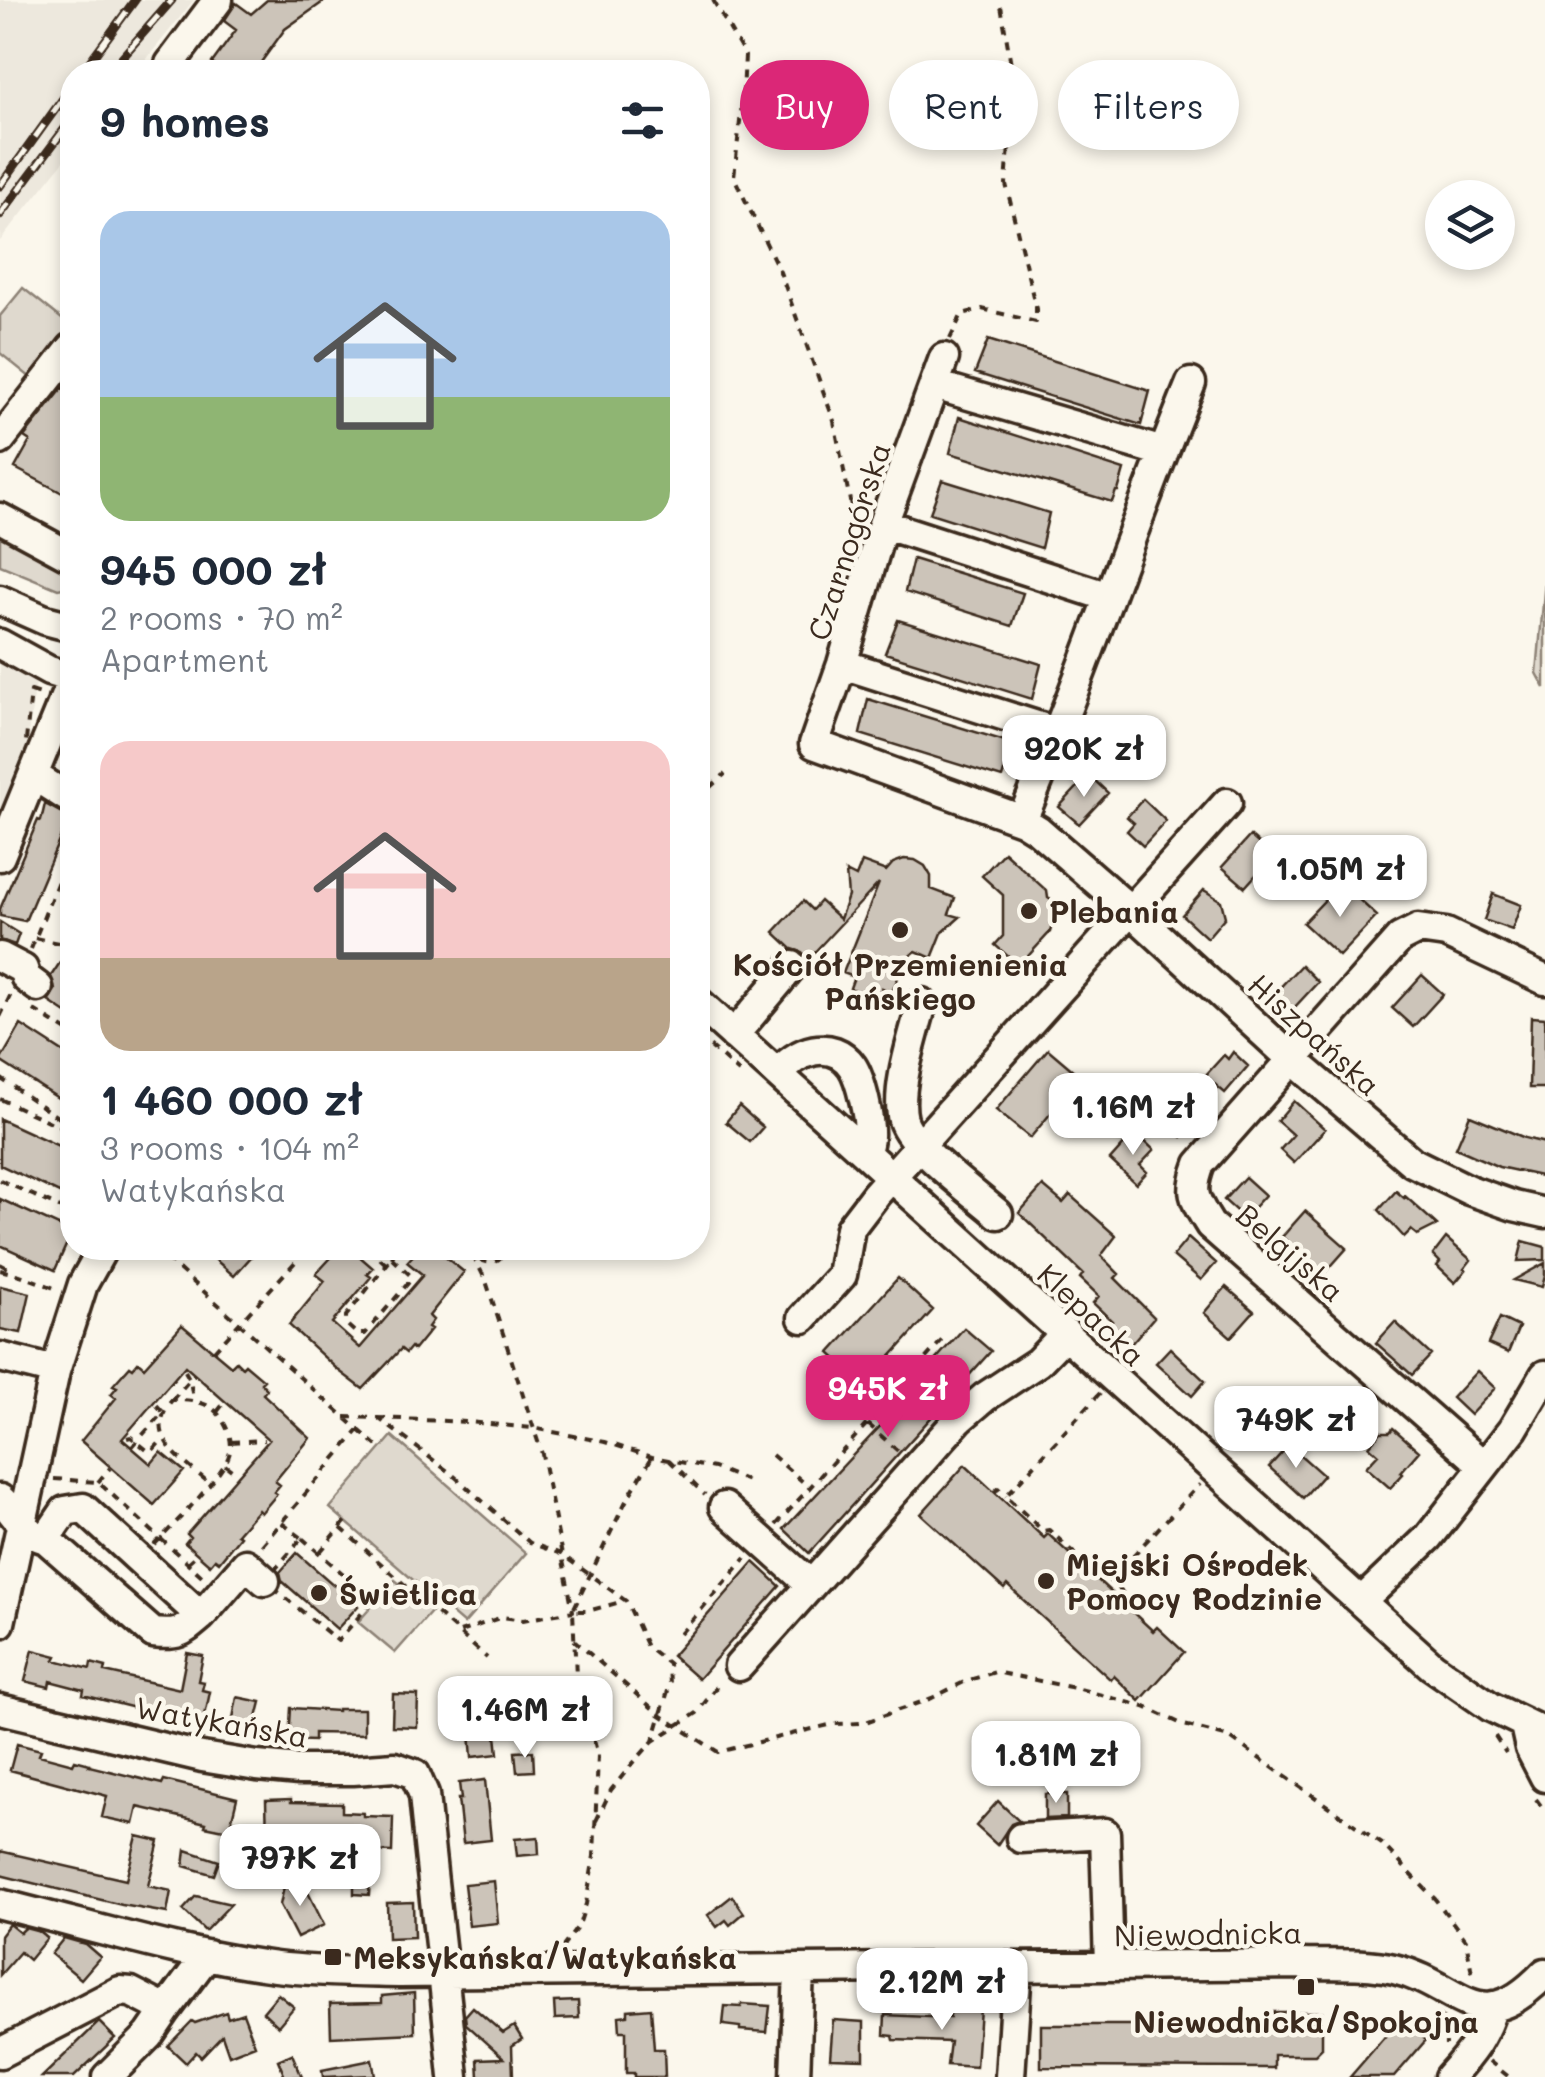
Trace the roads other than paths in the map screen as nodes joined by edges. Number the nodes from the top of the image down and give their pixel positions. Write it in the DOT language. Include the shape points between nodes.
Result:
graph roads {
  1 [pos="218,0"];
  2 [pos="173,60"];
  3 [pos="944,358"];
  4 [pos="60,363"];
  5 [pos="1192,383"];
  6 [pos="934,385"];
  7 [pos="0,440"];
  8 [pos="1163,452"];
  9 [pos="0,518"];
  10 [pos="883,524"];
  11 [pos="60,550"];
  12 [pos="1109,597"];
  13 [pos="6,602"];
  14 [pos="60,610"];
  15 [pos="60,624"];
  16 [pos="0,644"];
  17 [pos="842,664"];
  18 [pos="60,675"];
  19 [pos="60,713"];
  20 [pos="1059,734"];
  21 [pos="814,744"];
  22 [pos="33,775"];
  23 [pos="60,792"];
  24 [pos="1227,803"];
  25 [pos="1022,820"];
  26 [pos="0,856"];
  27 [pos="1130,910"];
  28 [pos="792,966"];
  29 [pos="1545,980"];
  30 [pos="922,1004"];
  31 [pos="710,1013"];
  32 [pos="734,1035"];
  33 [pos="1292,1059"];
  34 [pos="778,1074"];
  35 [pos="920,1145"];
  36 [pos="866,1152"];
  37 [pos="892,1176"];
  38 [pos="1545,1213"];
  39 [pos="998,1214"];
  40 [pos="96,1260"];
  41 [pos="804,1318"];
  42 [pos="1066,1333"];
  43 [pos="0,1357"];
  44 [pos="55,1371"];
  45 [pos="1545,1375"];
  46 [pos="1483,1465"];
  47 [pos="0,1500"];
  48 [pos="724,1507"];
  49 [pos="34,1533"];
  50 [pos="256,1572"];
  51 [pos="811,1586"];
  52 [pos="1362,1601"];
  53 [pos="201,1616"];
  54 [pos="0,1623"];
  55 [pos="739,1666"];
  56 [pos="0,1708"];
  57 [pos="1535,1729"];
  58 [pos="1545,1778"];
  59 [pos="1021,1838"];
  60 [pos="0,1904"];
  61 [pos="207,1955"];
  62 [pos="1108,1966"];
  63 [pos="1017,1968"];
  64 [pos="800,1969"];
  65 [pos="444,1972"];
  66 [pos="1545,1974"];
  67 [pos="1484,1998"];
  68 [pos="166,2010"];
  69 [pos="0,2053"];
  70 [pos="1448,2064"];
  71 [pos="107,2077"];
  72 [pos="454,2077"];
  73 [pos="795,2077"];
  74 [pos="1010,2077"];
  1 -- 2 [label="street"];
  3 -- 6 [label="street, Czarnogórska"];
  4 -- 7 [label="street"];
  5 -- 8 [label="street"];
  6 -- 8 [label="street"];
  6 -- 10 [label="street, Czarnogórska"];
  8 -- 12 [label="street"];
  9 -- 11 [label="street"];
  10 -- 12 [label="street"];
  10 -- 17 [label="street, Czarnogórska"];
  12 -- 20 [label="street"];
  13 -- 14 [label="street"];
  13 -- 15 [label="street"];
  16 -- 18 [label="street"];
  17 -- 20 [label="street"];
  17 -- 21 [label="street, Czarnogórska"];
  19 -- 22 [label="street"];
  20 -- 25 [label="street"];
  21 -- 25 [label="street, Hiszpańska"];
  22 -- 23 [label="street"];
  22 -- 26 [label="street"];
  24 -- 27 [label="street"];
  25 -- 27 [label="street, Hiszpańska"];
  27 -- 33 [label="street, Hiszpańska"];
  27 -- 35 [label="street"];
  28 -- 32 [label="street"];
  29 -- 33 [label="street" via="1446,933 1418,929 1400,938"];
  30 -- 35 [label="street" via="903,1080 902,1117"];
  31 -- 32 [label="street, Klepacka"];
  32 -- 34 [label="street, Klepacka"];
  33 -- 38 [label="street, Hiszpańska" via="1412,1162 1469,1190"];
  33 -- 46 [label="street, Belgijska" via="1200,1164 1193,1182 1196,1202 1210,1224"];
  34 -- 36 [label="street, Klepacka"];
  34 -- 36 [label="street" via="813,1050 841,1056 860,1085"];
  35 -- 37 [label="street"];
  35 -- 39 [label="street"];
  36 -- 37 [label="street, Klepacka"];
  37 -- 41 [label="street" via="850,1228 842,1275"];
  37 -- 42 [label="street, Klepacka"];
  40 -- 44 [label="street"];
  42 -- 51 [label="street" via="1024,1374 971,1408"];
  42 -- 52 [label="street, Klepacka"];
  43 -- 44 [label="street"];
  44 -- 49 [label="street"];
  45 -- 46 [label="street"];
  46 -- 52 [label="street" via="1428,1537"];
  47 -- 49 [label="street"];
  48 -- 51 [label="street"];
  49 -- 53 [label="street" via="154,1633 181,1633"];
  49 -- 53 [label="street" via="66,1511 84,1508"];
  49 -- 54 [label="street"];
  50 -- 53 [label="street"];
  51 -- 55 [label="street"];
  52 -- 57 [label="street, Klepacka" via="1432,1666"];
  56 -- 65 [label="street, Watykańska" via="257,1766 395,1767 415,1774 424,1795"];
  57 -- 58 [label="street" via="1530,1748"];
  59 -- 62 [label="street" via="1105,1833"];
  60 -- 61 [label="street, Niewodnicka"];
  61 -- 65 [label="street, Niewodnicka" via="276,1967"];
  61 -- 68 [label="street"];
  62 -- 63 [label="street, Niewodnicka"];
  62 -- 67 [label="street, Niewodnicka" via="1381,1967 1468,2004"];
  63 -- 64 [label="street, Niewodnicka"];
  63 -- 74 [label="street"];
  64 -- 65 [label="street, Niewodnicka"];
  64 -- 73 [label="street"];
  65 -- 72 [label="street"];
  66 -- 67 [label="street" via="1512,2002"];
  67 -- 70 [label="street" via="1485,2031 1475,2049"];
  68 -- 69 [label="street" via="120,1991"];
  68 -- 71 [label="street"];
}
